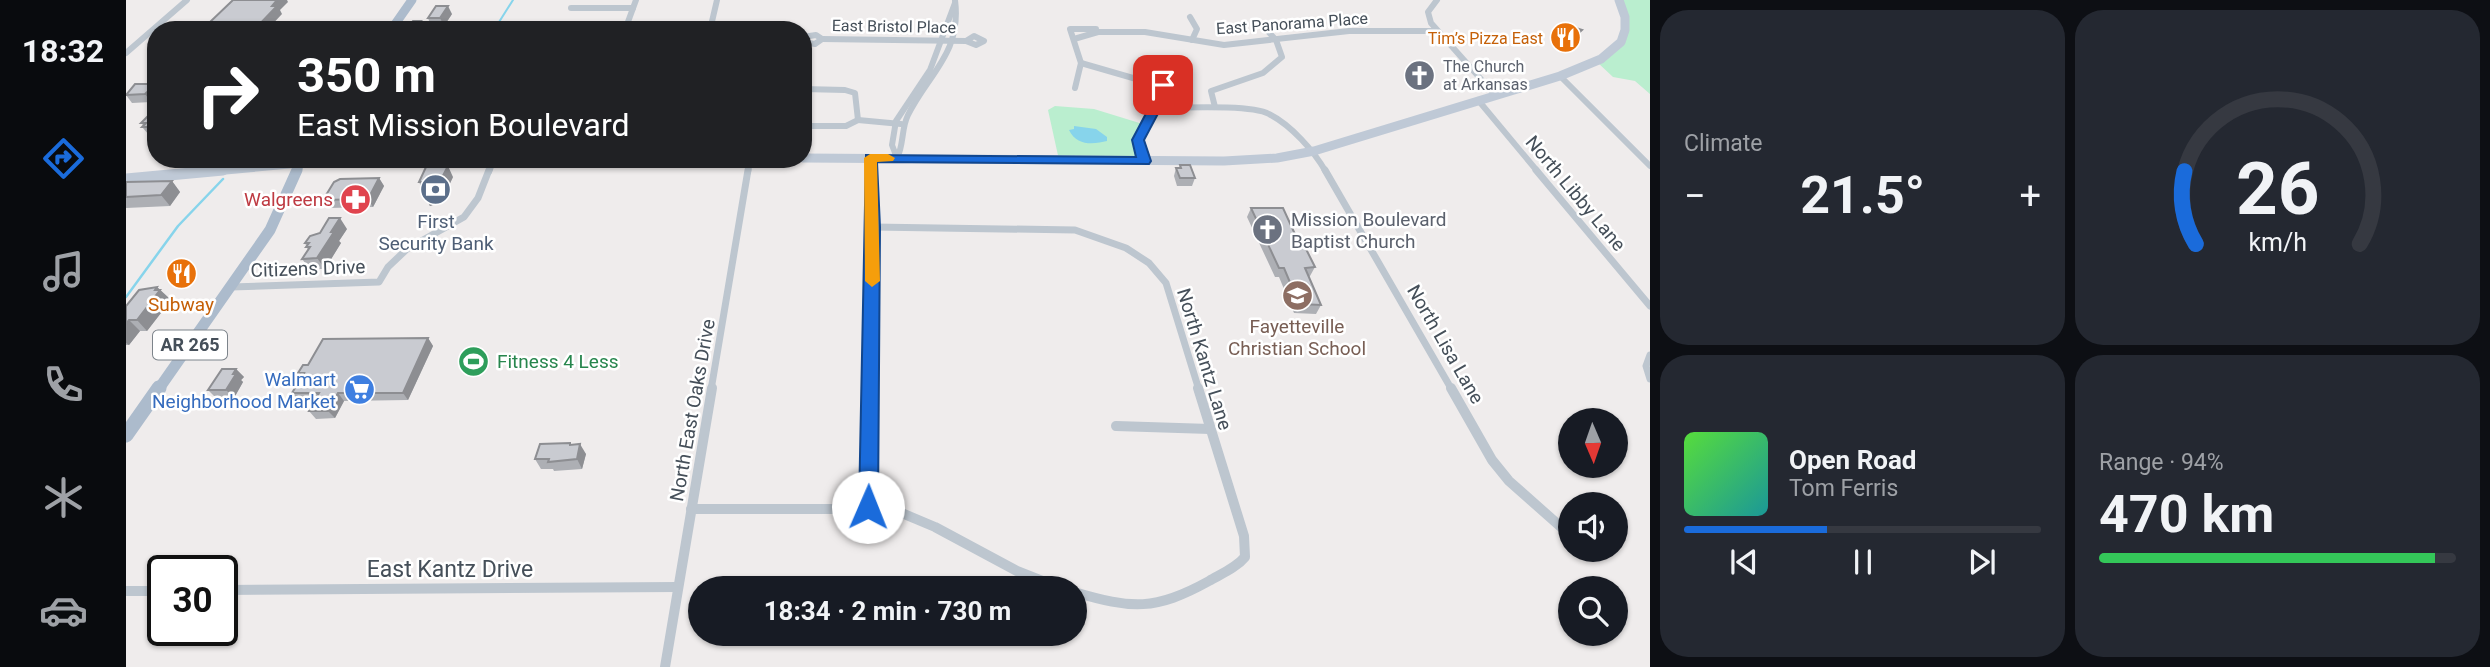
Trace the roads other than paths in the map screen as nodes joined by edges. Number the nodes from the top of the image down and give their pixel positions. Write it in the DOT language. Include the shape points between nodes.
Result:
graph roads {
  1 [pos="187,0"];
  2 [pos="412,0"];
  3 [pos="636,0"];
  4 [pos="718,0"];
  5 [pos="1437,0"];
  6 [pos="1619,0"];
  7 [pos="955,1"];
  8 [pos="571,8"];
  9 [pos="633,8"];
  10 [pos="1190,17"];
  11 [pos="163,21"];
  12 [pos="397,21"];
  13 [pos="628,21"];
  14 [pos="712,21"];
  15 [pos="1262,24"];
  16 [pos="1108,31"];
  17 [pos="1437,31"];
  18 [pos="147,35"];
  19 [pos="1074,39"];
  20 [pos="1192,40"];
  21 [pos="1276,40"];
  22 [pos="945,41"];
  23 [pos="966,41"];
  24 [pos="812,44"];
  25 [pos="126,54"];
  26 [pos="1081,63"];
  27 [pos="1560,76"];
  28 [pos="1075,88"];
  29 [pos="812,89"];
  30 [pos="1494,95"];
  31 [pos="1478,100"];
  32 [pos="1215,107"];
  33 [pos="1155,108"];
  34 [pos="858,120"];
  35 [pos="900,124"];
  36 [pos="812,126"];
  37 [pos="1314,152"];
  38 [pos="812,158"];
  39 [pos="870,158"];
  40 [pos="897,158"];
  41 [pos="1144,161"];
  42 [pos="1650,166"];
  43 [pos="233,168"];
  44 [pos="298,168"];
  45 [pos="490,168"];
  46 [pos="748,168"];
  47 [pos="126,179"];
  48 [pos="873,227"];
  49 [pos="231,287"];
  50 [pos="1650,306"];
  51 [pos="1650,355"];
  52 [pos="1650,379"];
  53 [pos="1116,426"];
  54 [pos="1210,429"];
  55 [pos="126,435"];
  56 [pos="868,507"];
  57 [pos="691,509"];
  58 [pos="1558,525"];
  59 [pos="1027,576"];
  60 [pos="678,587"];
  61 [pos="238,590"];
  62 [pos="126,591"];
  63 [pos="147,591"];
  64 [pos="1087,595"];
  65 [pos="665,667"];
  1 -- 11 [label="street"];
  2 -- 12 [label="main road"];
  3 -- 9 [label="street"];
  4 -- 14 [label="street"];
  5 -- 17 [label="street" via="1428,12"];
  6 -- 27 [label="main road" via="1626,26 1618,46"];
  7 -- 22 [label="street" via="958,8"];
  8 -- 9 [label="street"];
  9 -- 13 [label="street"];
  10 -- 20 [label="street" via="1197,29"];
  15 -- 21 [label="street"];
  16 -- 19 [label="street, East Panorama Place"];
  16 -- 19 [label="street, East Panorama Place" via="1070,29"];
  16 -- 20 [label="street, East Panorama Place"];
  17 -- 21 [label="street, East Panorama Place" via="1349,31"];
  17 -- 30 [label="street"];
  18 -- 25 [label="street"];
  19 -- 26 [label="street"];
  20 -- 21 [label="street, East Panorama Place" via="1224,45"];
  21 -- 32 [label="street" via="1282,57 1263,73 1211,91"];
  22 -- 23 [label="street, East Bristol Place"];
  22 -- 24 [label="street, East Bristol Place" via="822,39"];
  22 -- 35 [label="street" via="940,67"];
  26 -- 28 [label="street"];
  26 -- 33 [label="street" via="1163,85"];
  27 -- 30 [label="main road"];
  27 -- 42 [label="street"];
  29 -- 34 [label="street" via="855,93"];
  30 -- 31 [label="main road"];
  31 -- 37 [label="main road"];
  31 -- 50 [label="street, North Libby Lane"];
  32 -- 33 [label="street, North Lisa Lane"];
  32 -- 37 [label="street, North Lisa Lane" via="1273,115"];
  33 -- 41 [label="street" via="1138,140"];
  34 -- 35 [label="street"];
  34 -- 36 [label="street" via="846,126"];
  35 -- 40 [label="street" via="903,150"];
  37 -- 41 [label="main road" via="1243,161"];
  37 -- 58 [label="street, North Lisa Lane" via="1492,460 1508,481"];
  38 -- 39 [label="main road"];
  39 -- 40 [label="main road"];
  39 -- 48 [label="street"];
  40 -- 41 [label="main road"];
  43 -- 47 [label="main road"];
  44 -- 49 [label="main road, AR 265" via="275,222"];
  45 -- 49 [label="street, Citizens Drive" via="469,212 398,253 379,282"];
  46 -- 57 [label="street, North East Oaks Drive"];
  48 -- 54 [label="street, North Kantz Lane" via="1075,230 1095,233 1145,260 1166,283"];
  48 -- 56 [label="street"];
  49 -- 55 [label="main road, AR 265"];
  51 -- 52 [label="street" via="1646,366"];
  53 -- 54 [label="street"];
  54 -- 64 [label="street, North Kantz Lane" via="1246,547 1239,564 1149,605"];
  56 -- 57 [label="street"];
  56 -- 59 [label="street" via="917,516"];
  57 -- 60 [label="street, North East Oaks Drive"];
  60 -- 61 [label="street, East Kantz Drive"];
  60 -- 65 [label="street, North East Oaks Drive"];
  62 -- 63 [label="street"];
}
